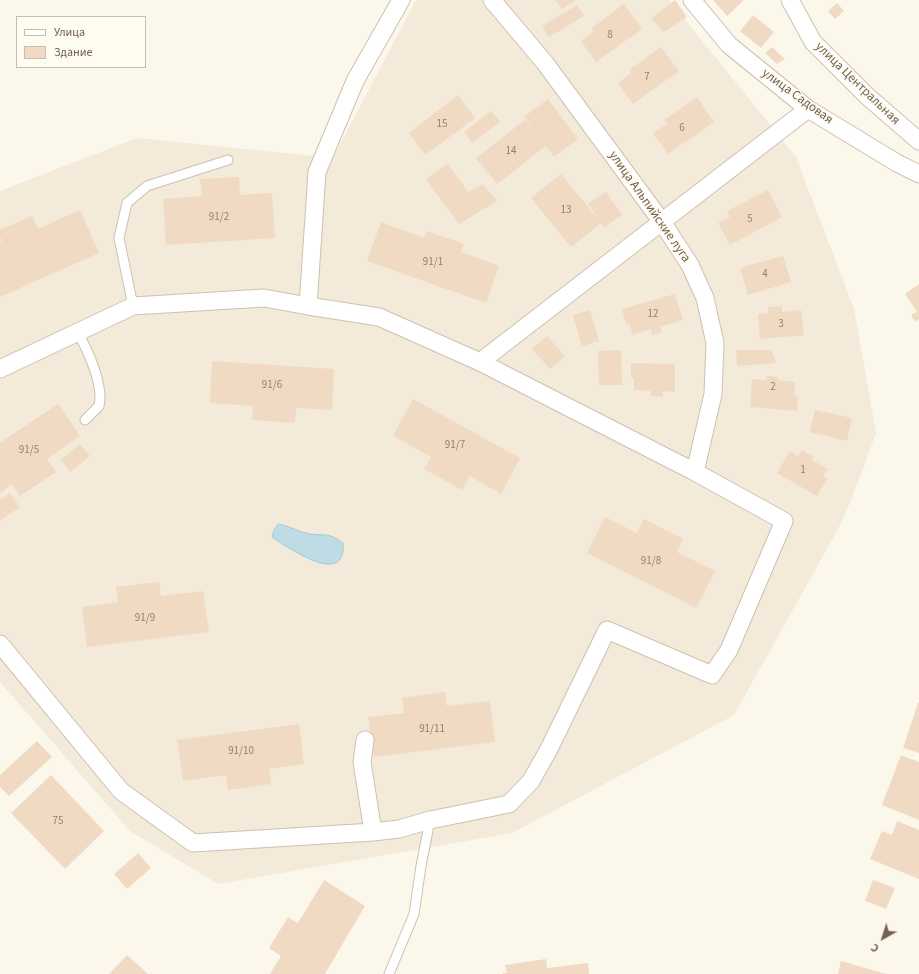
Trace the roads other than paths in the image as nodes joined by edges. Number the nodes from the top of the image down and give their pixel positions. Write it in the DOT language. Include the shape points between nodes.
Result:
graph roads {
  1 [pos="401,0"];
  2 [pos="492,0"];
  3 [pos="692,0"];
  4 [pos="790,0"];
  5 [pos="808,109"];
  6 [pos="919,142"];
  7 [pos="228,160"];
  8 [pos="919,174"];
  9 [pos="662,222"];
  10 [pos="133,306"];
  11 [pos="308,306"];
  12 [pos="78,333"];
  13 [pos="480,362"];
  14 [pos="0,369"];
  15 [pos="85,420"];
  16 [pos="695,472"];
  17 [pos="0,644"];
  18 [pos="365,740"];
  19 [pos="430,820"];
  20 [pos="373,832"];
  21 [pos="389,974"];
  1 -- 11 [label="street" via="355,82 317,172"];
  2 -- 9 [label="street, улица Альпийские луга" via="545,63"];
  3 -- 5 [label="street, улица Садовая" via="729,45"];
  4 -- 6 [label="street, улица Центральная" via="813,42 867,96"];
  5 -- 8 [label="street, улица Садовая"];
  5 -- 9 [label="street"];
  7 -- 10 [label="lane" via="147,186 127,203 119,238"];
  9 -- 13 [label="street"];
  9 -- 16 [label="street, улица Альпийские луга" via="690,265 705,298 715,343 713,394"];
  10 -- 11 [label="street" via="264,298"];
  10 -- 12 [label="street"];
  11 -- 13 [label="street" via="379,318"];
  12 -- 14 [label="street"];
  12 -- 15 [label="lane" via="95,371 100,404"];
  13 -- 16 [label="street"];
  16 -- 19 [label="street" via="784,521 729,650 712,675 607,630 531,781 509,804"];
  17 -- 20 [label="street" via="122,791 193,842"];
  18 -- 20 [label="street" via="362,762"];
  19 -- 20 [label="street" via="399,829"];
  19 -- 21 [label="lane" via="414,914"];
}
